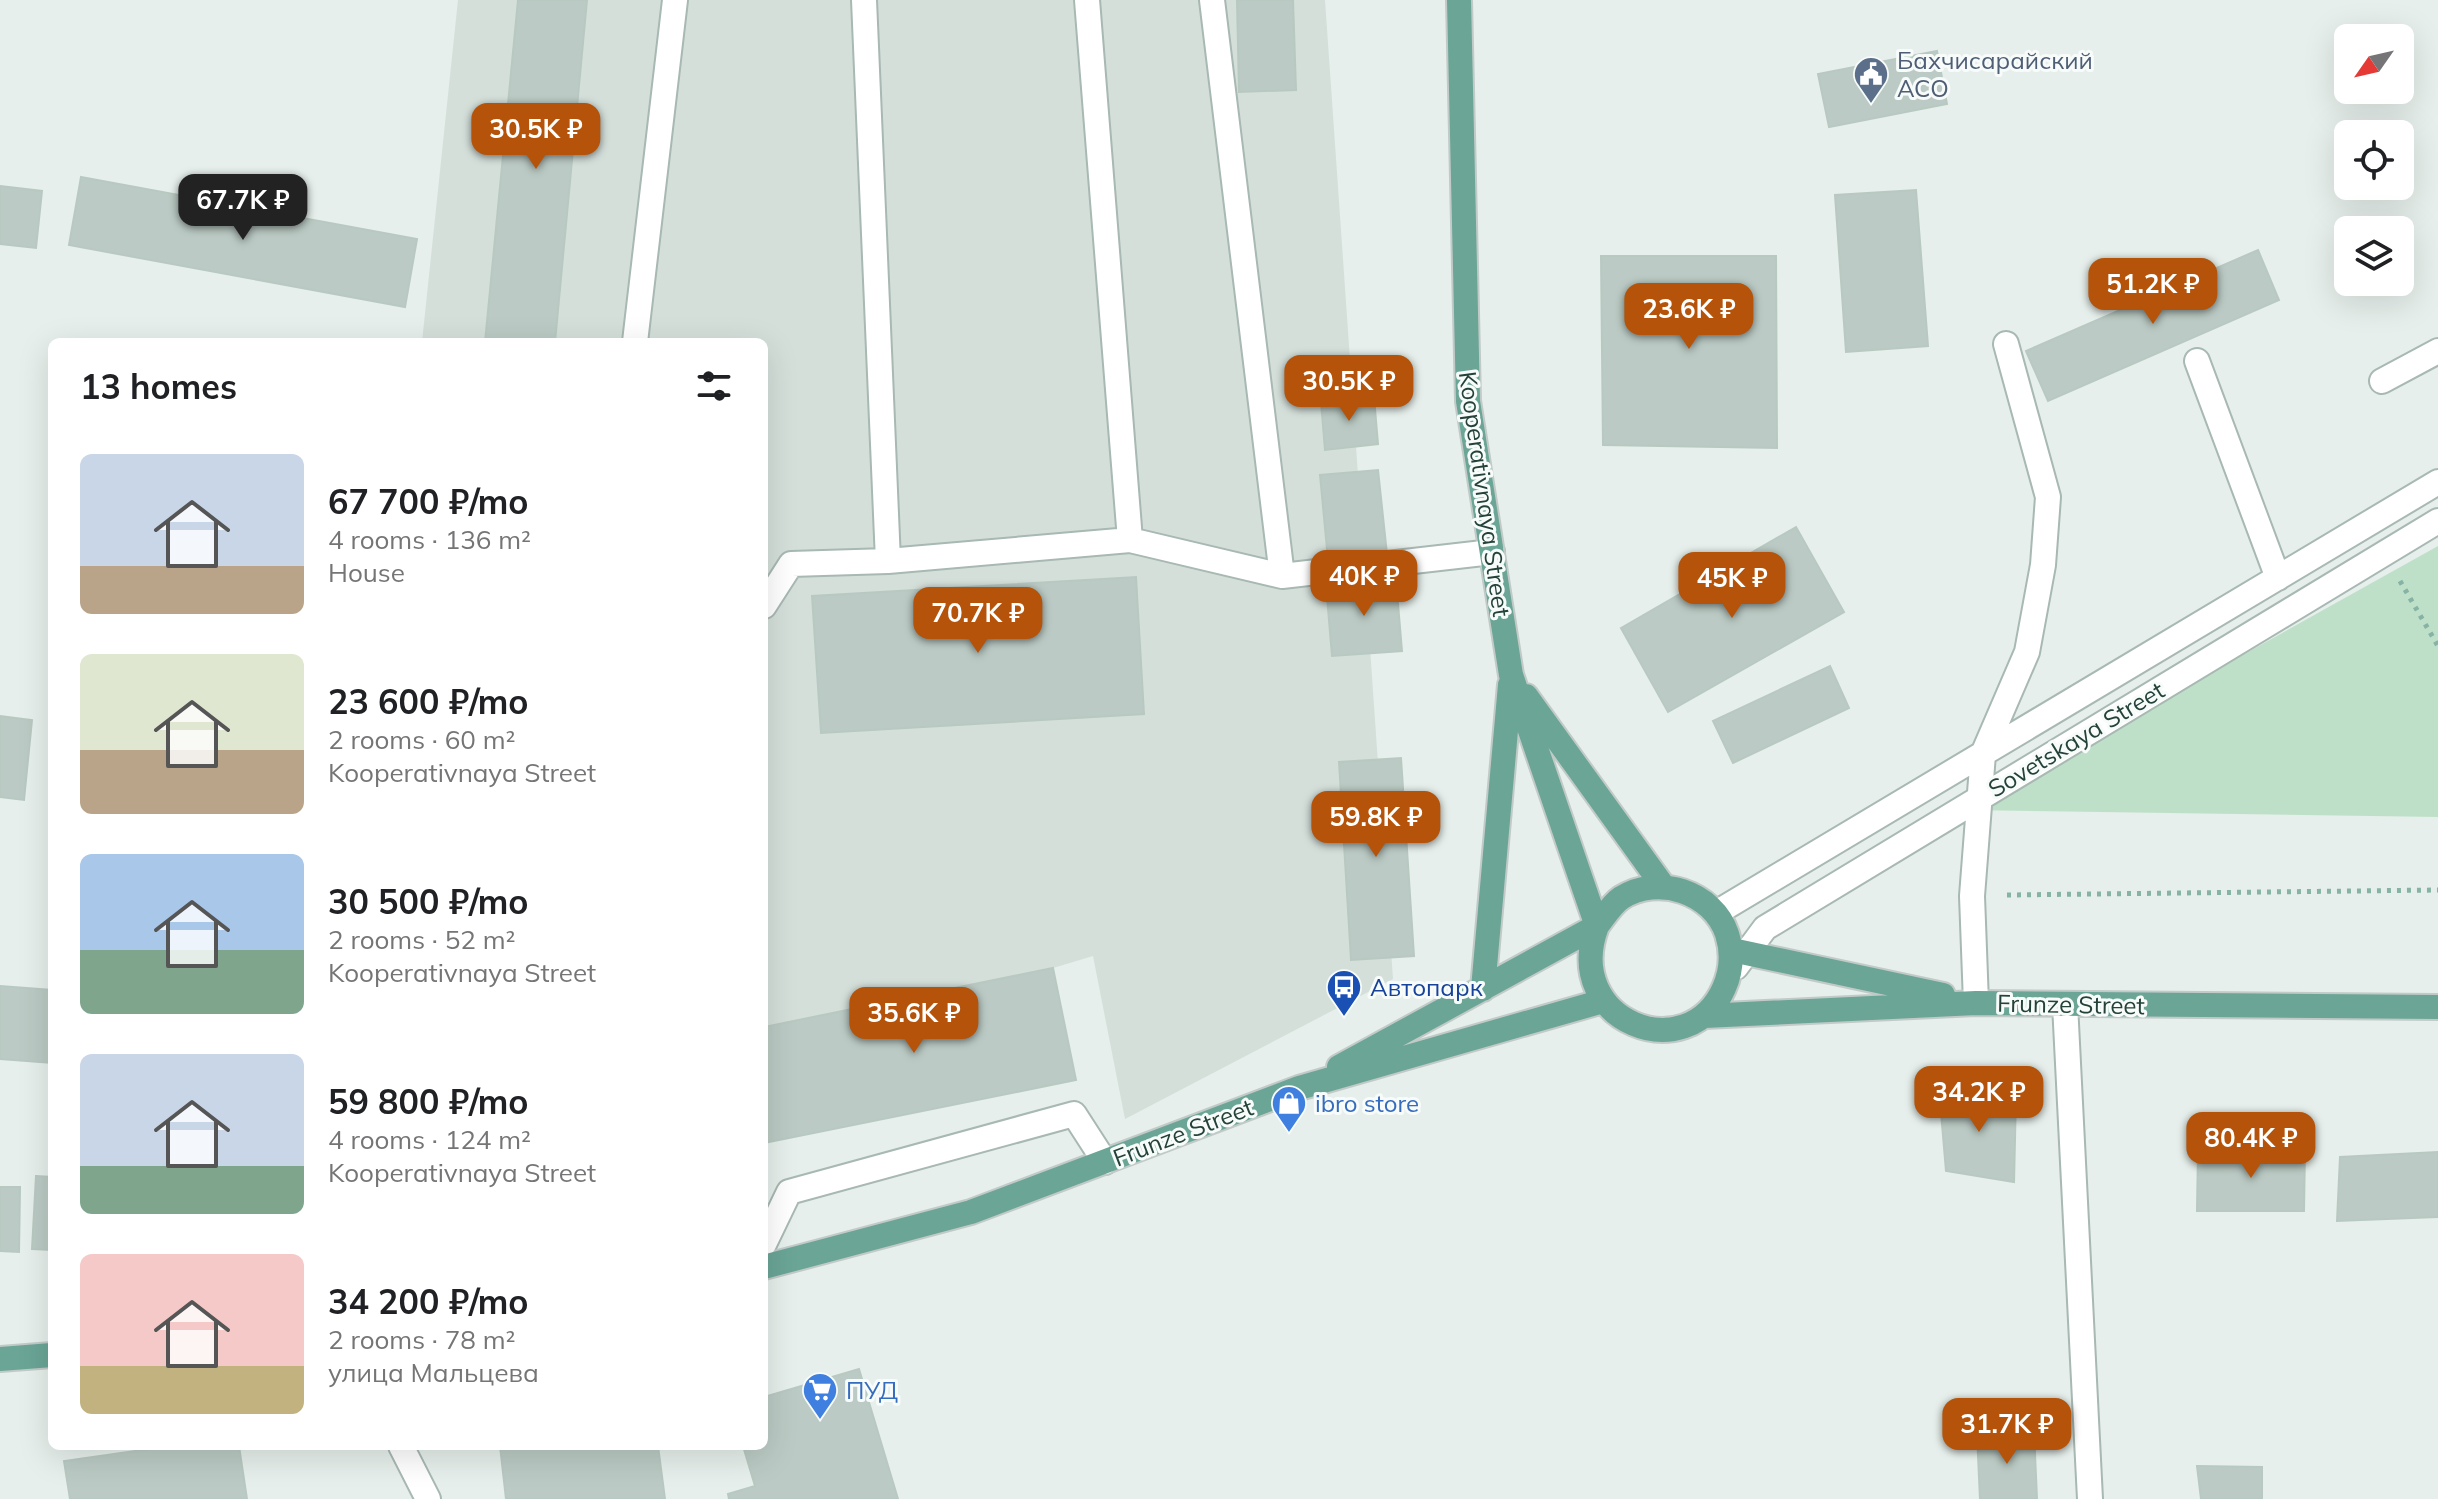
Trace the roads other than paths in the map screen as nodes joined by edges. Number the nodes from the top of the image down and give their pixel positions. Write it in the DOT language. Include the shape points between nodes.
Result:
graph roads {
  1 [pos="675,0"];
  2 [pos="864,0"];
  3 [pos="1087,0"];
  4 [pos="1212,0"];
  5 [pos="1459,0"];
  6 [pos="635,338"];
  7 [pos="2006,344"];
  8 [pos="2438,351"];
  9 [pos="2197,361"];
  10 [pos="2382,381"];
  11 [pos="2438,482"];
  12 [pos="2438,521"];
  13 [pos="1130,540"];
  14 [pos="1492,552"];
  15 [pos="888,561"];
  16 [pos="1282,576"];
  17 [pos="2278,578"];
  18 [pos="768,600"];
  19 [pos="1511,675"];
  20 [pos="1983,754"];
  21 [pos="1979,798"];
  22 [pos="1663,886"];
  23 [pos="1716,913"];
  24 [pos="1597,926"];
  25 [pos="1732,950"];
  26 [pos="1730,975"];
  27 [pos="1483,989"];
  28 [pos="1603,1001"];
  29 [pos="1976,1003"];
  30 [pos="2065,1004"];
  31 [pos="2438,1007"];
  32 [pos="1704,1016"];
  33 [pos="1299,1088"];
  34 [pos="1105,1162"];
  35 [pos="768,1236"];
  36 [pos="768,1266"];
  37 [pos="48,1355"];
  38 [pos="0,1359"];
  39 [pos="403,1450"];
  40 [pos="428,1499"];
  41 [pos="2090,1499"];
  1 -- 6 [label="street"];
  2 -- 15 [label="street"];
  3 -- 13 [label="street"];
  4 -- 16 [label="street"];
  5 -- 14 [label="main road, Kooperativnaya Street" via="1468,401"];
  7 -- 20 [label="street" via="2048,497 2043,565 2027,652"];
  8 -- 10 [label="street"];
  9 -- 17 [label="street"];
  11 -- 17 [label="street"];
  12 -- 21 [label="street, Sovetskaya Street"];
  13 -- 15 [label="street"];
  13 -- 16 [label="street"];
  14 -- 16 [label="street"];
  14 -- 19 [label="main road, Kooperativnaya Street"];
  15 -- 18 [label="street" via="791,564"];
  17 -- 20 [label="street"];
  19 -- 22 [label="main road"];
  19 -- 24 [label="main road, Kooperativnaya Street"];
  19 -- 27 [label="main road"];
  20 -- 21 [label="street"];
  20 -- 23 [label="street"];
  21 -- 26 [label="street, Sovetskaya Street" via="1765,928"];
  21 -- 29 [label="street" via="1972,896"];
  22 -- 23 [label="main road" via="1701,899"];
  22 -- 24 [label="main road" via="1620,899"];
  23 -- 25 [label="main road"];
  24 -- 27 [label="main road"];
  24 -- 28 [label="main road" via="1589,964"];
  25 -- 26 [label="main road"];
  25 -- 29 [label="main road"];
  26 -- 32 [label="main road"];
  27 -- 33 [label="main road"];
  28 -- 32 [label="main road" via="1639,1027 1662,1030"];
  28 -- 33 [label="main road, Frunze Street"];
  29 -- 30 [label="main road, Frunze Street"];
  29 -- 32 [label="main road, Frunze Street"];
  30 -- 31 [label="main road, Frunze Street"];
  30 -- 41 [label="street"];
  33 -- 34 [label="main road, Frunze Street"];
  34 -- 35 [label="street" via="1074,1114 789,1192"];
  34 -- 36 [label="main road, Frunze Street" via="971,1212"];
  37 -- 38 [label="main road"];
  39 -- 40 [label="street"];
}
